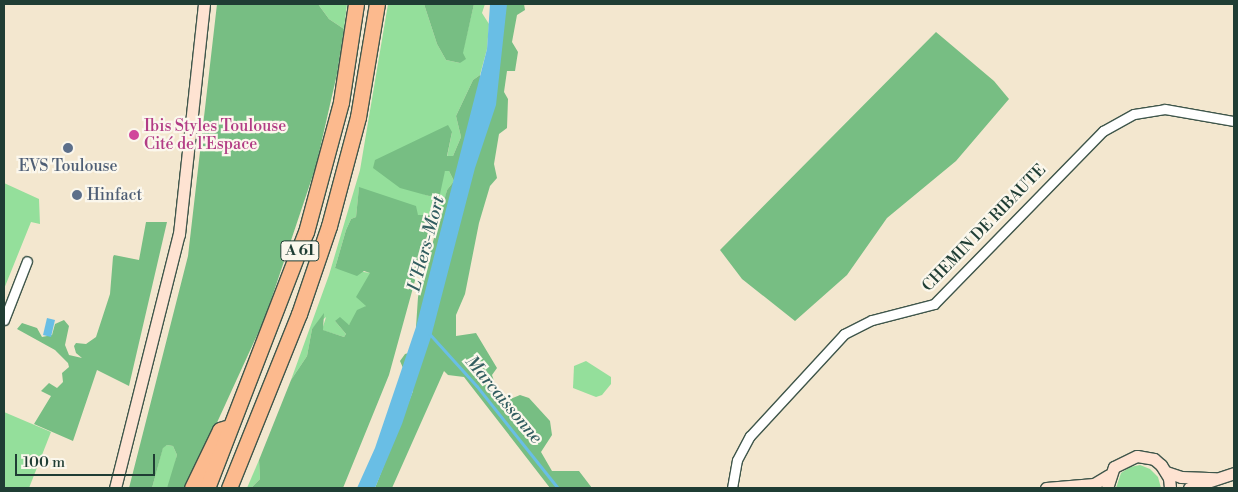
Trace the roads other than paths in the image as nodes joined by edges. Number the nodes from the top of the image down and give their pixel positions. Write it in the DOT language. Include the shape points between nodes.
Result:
graph roads {
  1 [pos="199,4"];
  2 [pos="204,4"];
  3 [pos="356,4"];
  4 [pos="377,4"];
  5 [pos="200,23"];
  6 [pos="1234,121"];
  7 [pos="27,261"];
  8 [pos="4,320"];
  9 [pos="276,375"];
  10 [pos="232,426"];
  11 [pos="1166,472"];
  12 [pos="1234,473"];
  13 [pos="1109,475"];
  14 [pos="1215,478"];
  15 [pos="115,488"];
  16 [pos="192,488"];
  17 [pos="207,488"];
  18 [pos="230,488"];
  19 [pos="241,488"];
  20 [pos="732,488"];
  21 [pos="1046,488"];
  22 [pos="1107,488"];
  23 [pos="1170,488"];
  24 [pos="1189,488"];
  1 -- 5 [label="street"];
  2 -- 5 [label="street"];
  3 -- 10 [label="highway, A 61" via="341,102 306,232"];
  4 -- 9 [label="highway, A 61" via="345,172 317,263"];
  5 -- 15 [label="street" via="179,234"];
  6 -- 20 [label="street, CHEMIN DE RIBAUTE" via="1165,109 1134,114 1103,131 934,304 872,320 844,334 750,436 738,460"];
  7 -- 8 [label="street"];
  9 -- 18 [label="highway, A 61"];
  9 -- 19 [label="highway"];
  10 -- 16 [label="highway" via="220,430"];
  10 -- 17 [label="highway, A 61"];
  11 -- 13 [label="street" via="1154,459 1136,456 1120,461"];
  11 -- 14 [label="street" via="1181,477"];
  11 -- 23 [label="street"];
  12 -- 14 [label="street"];
  13 -- 21 [label="street" via="1094,484"];
  13 -- 22 [label="street"];
  14 -- 24 [label="street"];
}
